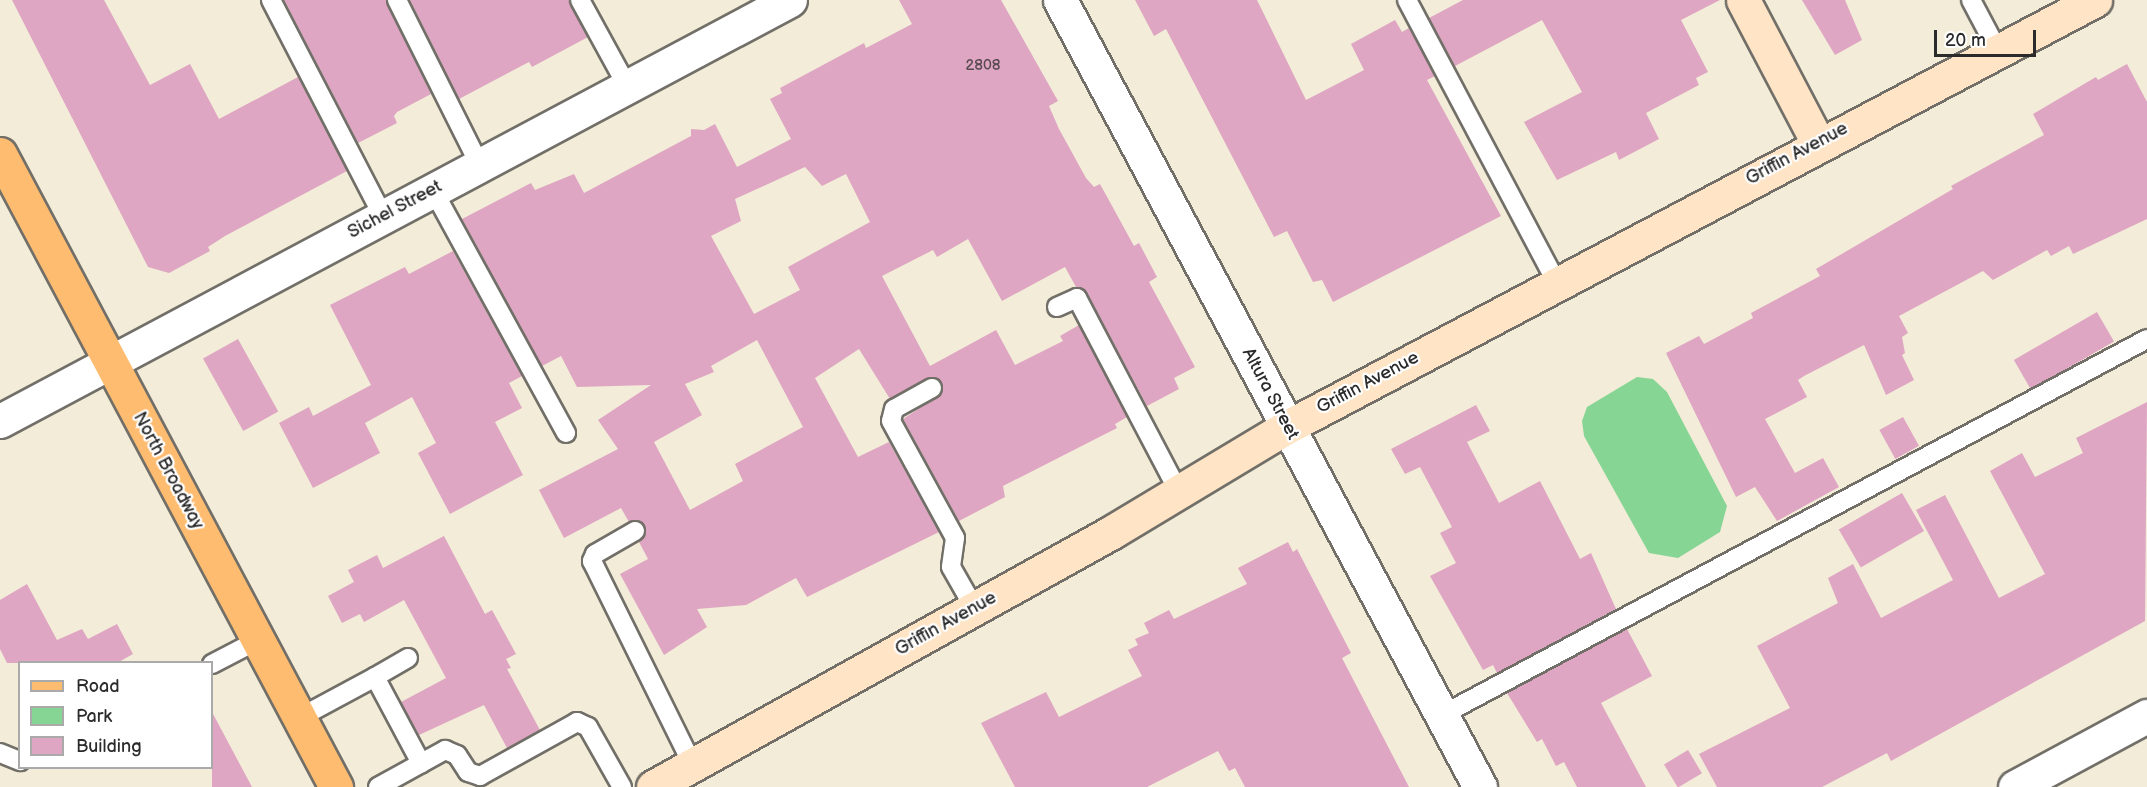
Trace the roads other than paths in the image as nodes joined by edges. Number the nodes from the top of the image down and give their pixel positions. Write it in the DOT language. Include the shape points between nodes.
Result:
graph roads {
  1 [pos="272,0"];
  2 [pos="397,0"];
  3 [pos="580,0"];
  4 [pos="790,0"];
  5 [pos="1060,0"];
  6 [pos="1407,0"];
  7 [pos="1743,0"];
  8 [pos="1971,0"];
  9 [pos="2095,0"];
  10 [pos="1998,51"];
  11 [pos="627,86"];
  12 [pos="1818,143"];
  13 [pos="0,154"];
  14 [pos="480,164"];
  15 [pos="433,189"];
  16 [pos="383,216"];
  17 [pos="1556,281"];
  18 [pos="1057,307"];
  19 [pos="2147,339"];
  20 [pos="110,362"];
  21 [pos="932,388"];
  22 [pos="0,421"];
  23 [pos="1287,427"];
  24 [pos="566,433"];
  25 [pos="1179,492"];
  26 [pos="635,531"];
  27 [pos="975,609"];
  28 [pos="258,640"];
  29 [pos="408,658"];
  30 [pos="213,663"];
  31 [pos="375,676"];
  32 [pos="1442,715"];
  33 [pos="2147,716"];
  34 [pos="299,718"];
  35 [pos="0,753"];
  36 [pos="18,759"];
  37 [pos="421,763"];
  38 [pos="693,765"];
  39 [pos="336,787"];
  40 [pos="378,787"];
  41 [pos="622,787"];
  42 [pos="653,787"];
  43 [pos="1480,787"];
  44 [pos="2014,787"];
  1 -- 16 [label="lane"];
  2 -- 14 [label="lane"];
  3 -- 11 [label="lane"];
  4 -- 11 [label="street, Sichel Street"];
  5 -- 23 [label="street, Altura Street"];
  6 -- 17 [label="lane"];
  7 -- 12 [label="street"];
  8 -- 10 [label="lane"];
  9 -- 10 [label="street, Griffin Avenue"];
  10 -- 12 [label="street, Griffin Avenue"];
  11 -- 14 [label="street, Sichel Street"];
  12 -- 17 [label="street, Griffin Avenue"];
  13 -- 20 [label="main road, North Broadway"];
  14 -- 15 [label="street, Sichel Street"];
  15 -- 16 [label="street, Sichel Street"];
  15 -- 24 [label="lane"];
  16 -- 20 [label="street, Sichel Street"];
  17 -- 23 [label="street, Griffin Avenue"];
  18 -- 25 [label="lane" via="1077,298"];
  19 -- 32 [label="lane"];
  20 -- 22 [label="street, Sichel Street"];
  20 -- 28 [label="main road, North Broadway"];
  21 -- 27 [label="lane" via="894,409 891,421 955,538 951,567"];
  23 -- 25 [label="street, Griffin Avenue"];
  23 -- 32 [label="street, Altura Street"];
  25 -- 27 [label="street, Griffin Avenue"];
  26 -- 38 [label="lane" via="595,554 592,561"];
  27 -- 38 [label="street, Griffin Avenue"];
  28 -- 30 [label="lane"];
  28 -- 34 [label="main road, North Broadway"];
  29 -- 31 [label="lane"];
  31 -- 34 [label="lane"];
  31 -- 37 [label="lane"];
  32 -- 43 [label="street, Altura Street"];
  33 -- 44 [label="street"];
  34 -- 39 [label="main road, North Broadway"];
  35 -- 36 [label="lane"];
  37 -- 40 [label="lane"];
  37 -- 41 [label="lane" via="445,750 457,755 468,772 480,776 577,722 588,727"];
  38 -- 42 [label="street, Griffin Avenue"];
}
